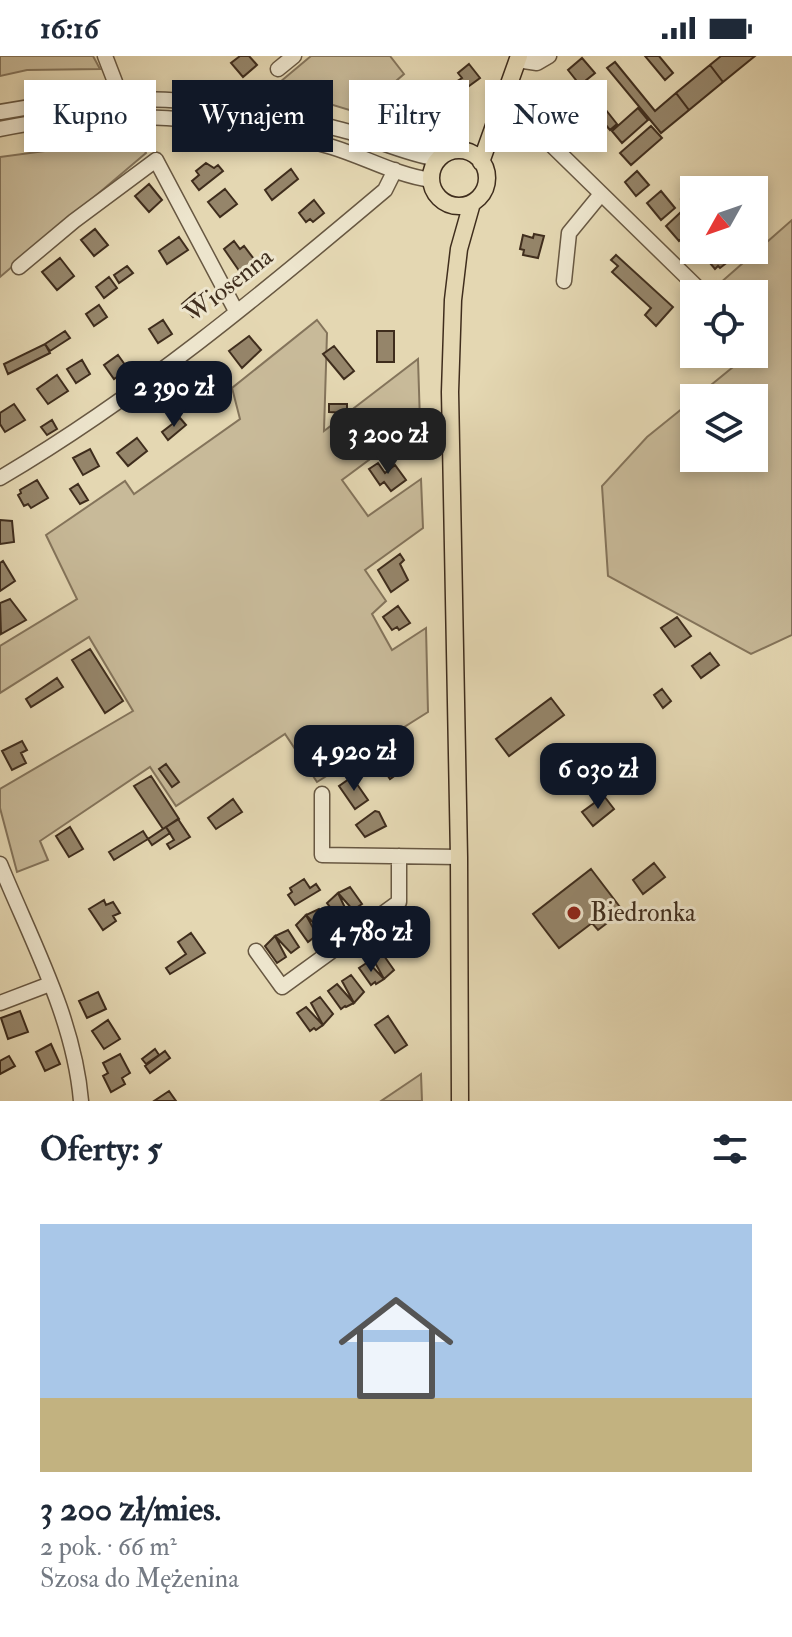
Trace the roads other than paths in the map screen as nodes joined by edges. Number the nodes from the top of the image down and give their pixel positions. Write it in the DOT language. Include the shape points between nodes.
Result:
graph roads {
  1 [pos="105,56"];
  2 [pos="294,56"];
  3 [pos="549,56"];
  4 [pos="518,58"];
  5 [pos="278,69"];
  6 [pos="114,80"];
  7 [pos="510,80"];
  8 [pos="24,109"];
  9 [pos="0,112"];
  10 [pos="172,120"];
  11 [pos="333,128"];
  12 [pos="0,129"];
  13 [pos="485,129"];
  14 [pos="469,146"];
  15 [pos="333,148"];
  16 [pos="485,151"];
  17 [pos="450,152"];
  18 [pos="466,152"];
  19 [pos="558,152"];
  20 [pos="438,159"];
  21 [pos="481,162"];
  22 [pos="395,170"];
  23 [pos="431,180"];
  24 [pos="601,194"];
  25 [pos="472,203"];
  26 [pos="449,205"];
  27 [pos="459,249"];
  28 [pos="19,267"];
  29 [pos="690,280"];
  30 [pos="564,281"];
  31 [pos="236,311"];
  32 [pos="0,478"];
  33 [pos="322,794"];
  34 [pos="399,856"];
  35 [pos="459,857"];
  36 [pos="0,864"];
  37 [pos="256,951"];
  38 [pos="50,984"];
  39 [pos="0,1003"];
  40 [pos="81,1101"];
  41 [pos="460,1101"];
  1 -- 6 [label="street"];
  2 -- 5 [label="street"];
  3 -- 4 [label="street" via="537,63"];
  4 -- 7 [label="main road"];
  8 -- 9 [label="street"];
  10 -- 12 [label="street" via="61,121"];
  11 -- 20 [label="street"];
  13 -- 14 [label="main road"];
  15 -- 22 [label="street"];
  16 -- 21 [label="main road"];
  17 -- 20 [label="main road"];
  18 -- 21 [label="main road"];
  19 -- 24 [label="street"];
  20 -- 23 [label="main road"];
  21 -- 25 [label="main road" via="486,185"];
  22 -- 23 [label="street"];
  22 -- 31 [label="street, Wiosenna" via="385,190"];
  23 -- 26 [label="main road"];
  24 -- 29 [label="street"];
  24 -- 30 [label="street" via="569,233"];
  25 -- 26 [label="main road"];
  25 -- 27 [label="main road"];
  26 -- 27 [label="main road"];
  27 -- 35 [label="main road" via="450,392"];
  28 -- 31 [label="street" via="156,160"];
  31 -- 32 [label="street, Wiosenna" via="137,389"];
  33 -- 34 [label="street" via="322,855"];
  34 -- 35 [label="street"];
  34 -- 37 [label="street" via="399,902 282,987"];
  35 -- 41 [label="main road"];
  36 -- 38 [label="street"];
  38 -- 39 [label="street"];
  38 -- 40 [label="street" via="66,1025"];
}
